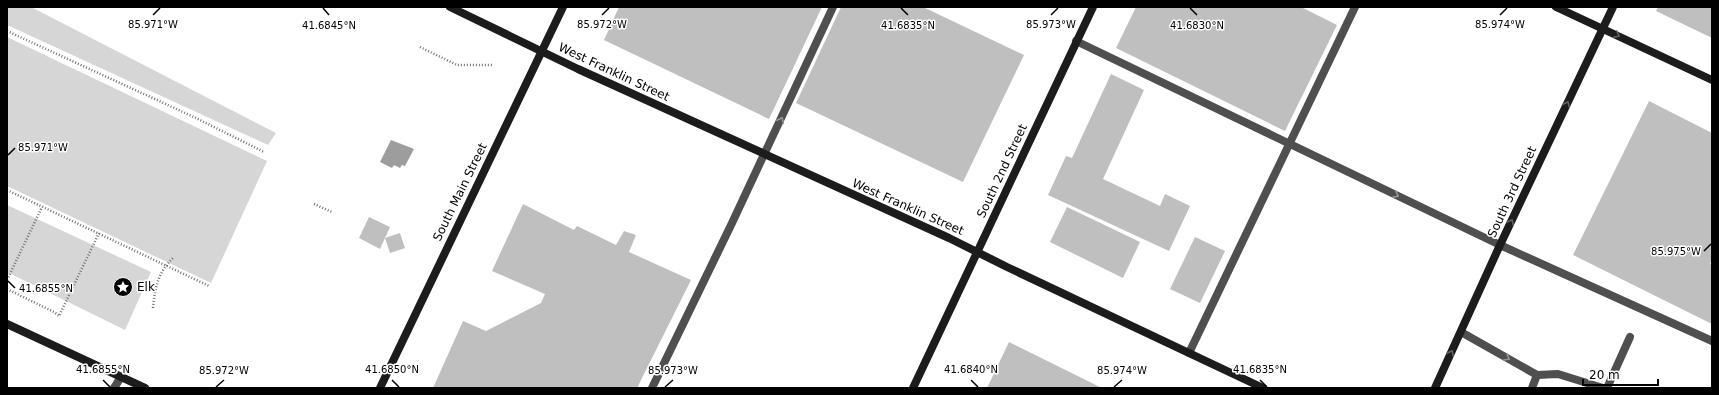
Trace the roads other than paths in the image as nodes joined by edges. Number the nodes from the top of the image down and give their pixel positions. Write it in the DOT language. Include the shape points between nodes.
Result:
graph roads {
  1 [pos="450,7"];
  2 [pos="563,7"];
  3 [pos="833,7"];
  4 [pos="1093,7"];
  5 [pos="1355,7"];
  6 [pos="1556,7"];
  7 [pos="1613,7"];
  8 [pos="1603,29"];
  9 [pos="1076,42"];
  10 [pos="542,52"];
  11 [pos="1712,80"];
  12 [pos="1289,144"];
  13 [pos="764,155"];
  14 [pos="1500,245"];
  15 [pos="978,252"];
  16 [pos="7,324"];
  17 [pos="1461,332"];
  18 [pos="1630,336"];
  19 [pos="1712,341"];
  20 [pos="1189,353"];
  21 [pos="1537,375"];
  22 [pos="120,377"];
  23 [pos="114,388"];
  24 [pos="145,388"];
  25 [pos="380,388"];
  26 [pos="652,388"];
  27 [pos="913,388"];
  28 [pos="1263,388"];
  29 [pos="1435,388"];
  30 [pos="1532,388"];
  31 [pos="1603,388"];
  32 [pos="1607,388"];
  1 -- 10 [label="main road, West Franklin Street"];
  2 -- 10 [label="main road, South Main Street"];
  13 -- 3 [label="lane, one-way"];
  4 -- 9 [label="main road, South 2nd Street"];
  5 -- 12 [label="lane"];
  6 -- 8 [label="main road"];
  7 -- 8 [label="main road, South 3rd Street"];
  8 -- 11 [label="main road, one-way"];
  14 -- 8 [label="main road, South 3rd Street, one-way"];
  9 -- 12 [label="lane"];
  9 -- 15 [label="main road, South 2nd Street"];
  10 -- 13 [label="main road, West Franklin Street"];
  10 -- 25 [label="main road, South Main Street"];
  12 -- 14 [label="lane, one-way"];
  12 -- 20 [label="lane"];
  13 -- 15 [label="main road, West Franklin Street"];
  13 -- 26 [label="lane"];
  14 -- 17 [label="main road, South 3rd Street"];
  14 -- 19 [label="lane"];
  15 -- 20 [label="main road, West Franklin Street"];
  15 -- 27 [label="main road, South 2nd Street"];
  16 -- 22 [label="main road"];
  17 -- 21 [label="lane, one-way"];
  29 -- 17 [label="main road, South 3rd Street, one-way"];
  18 -- 32 [label="lane"];
  20 -- 28 [label="main road, West Franklin Street"];
  21 -- 30 [label="lane"];
  21 -- 31 [label="lane" via="1558,374"];
  22 -- 23 [label="lane"];
  22 -- 24 [label="main road"];
}
